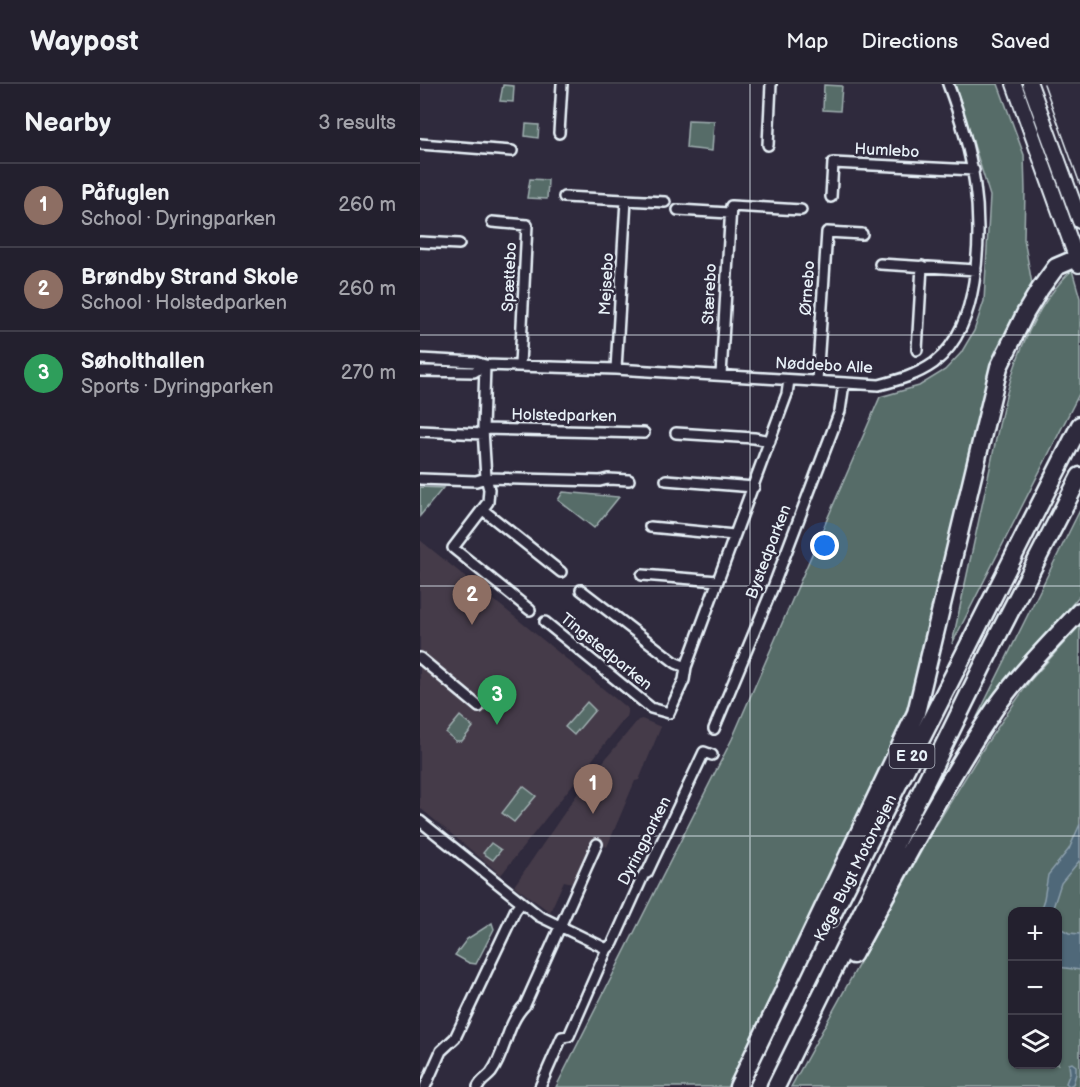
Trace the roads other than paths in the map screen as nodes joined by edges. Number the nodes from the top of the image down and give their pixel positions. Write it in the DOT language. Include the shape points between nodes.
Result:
graph roads {
  1 [pos="562,84"];
  2 [pos="771,84"];
  3 [pos="948,84"];
  4 [pos="1014,84"];
  5 [pos="1030,84"];
  6 [pos="559,133"];
  7 [pos="420,144"];
  8 [pos="768,145"];
  9 [pos="512,150"];
  10 [pos="974,170"];
  11 [pos="564,197"];
  12 [pos="831,197"];
  13 [pos="626,200"];
  14 [pos="665,202"];
  15 [pos="678,210"];
  16 [pos="801,210"];
  17 [pos="729,213"];
  18 [pos="1080,221"];
  19 [pos="492,222"];
  20 [pos="862,234"];
  21 [pos="420,242"];
  22 [pos="459,244"];
  23 [pos="1079,261"];
  24 [pos="880,264"];
  25 [pos="922,266"];
  26 [pos="976,270"];
  27 [pos="921,345"];
  28 [pos="420,359"];
  29 [pos="486,365"];
  30 [pos="520,365"];
  31 [pos="616,369"];
  32 [pos="420,371"];
  33 [pos="721,375"];
  34 [pos="789,380"];
  35 [pos="817,381"];
  36 [pos="844,383"];
  37 [pos="1080,425"];
  38 [pos="420,431"];
  39 [pos="483,431"];
  40 [pos="644,433"];
  41 [pos="676,433"];
  42 [pos="770,441"];
  43 [pos="1080,476"];
  44 [pos="486,478"];
  45 [pos="420,479"];
  46 [pos="629,480"];
  47 [pos="666,480"];
  48 [pos="754,487"];
  49 [pos="483,510"];
  50 [pos="650,527"];
  51 [pos="734,535"];
  52 [pos="561,572"];
  53 [pos="642,575"];
  54 [pos="718,581"];
  55 [pos="581,590"];
  56 [pos="530,610"];
  57 [pos="1080,611"];
  58 [pos="545,622"];
  59 [pos="420,658"];
  60 [pos="686,667"];
  61 [pos="480,707"];
  62 [pos="714,729"];
  63 [pos="712,755"];
  64 [pos="420,821"];
  65 [pos="597,844"];
  66 [pos="521,903"];
  67 [pos="561,927"];
  68 [pos="607,949"];
  69 [pos="425,1087"];
  70 [pos="478,1087"];
  71 [pos="540,1087"];
  72 [pos="738,1087"];
  73 [pos="745,1087"];
  74 [pos="778,1087"];
  1 -- 6 [label="street"];
  2 -- 8 [label="street"];
  3 -- 10 [label="street, Nøddebo Alle"];
  4 -- 23 [label="main road"];
  5 -- 18 [label="main road"];
  7 -- 9 [label="street"];
  10 -- 12 [label="street, Humlebo" via="833,163"];
  10 -- 26 [label="street, Nøddebo Alle" via="980,221"];
  11 -- 13 [label="street"];
  13 -- 14 [label="street"];
  13 -- 31 [label="street, Mejsebo"];
  15 -- 17 [label="street"];
  16 -- 17 [label="street" via="731,206"];
  17 -- 33 [label="street, Stærebo"];
  19 -- 30 [label="street, Spættebo" via="527,225"];
  20 -- 35 [label="street, Ørnebo" via="827,232"];
  21 -- 22 [label="street"];
  23 -- 72 [label="highway" via="1056,267 1026,312 999,367 916,712"];
  24 -- 25 [label="street"];
  25 -- 26 [label="street"];
  25 -- 27 [label="street"];
  26 -- 36 [label="street, Nøddebo Alle" via="965,320 948,349 934,362 901,380"];
  28 -- 29 [label="street, Nøddebo Alle"];
  29 -- 30 [label="street, Nøddebo Alle"];
  29 -- 32 [label="street, Nøddebo Alle" via="474,372"];
  29 -- 39 [label="street"];
  30 -- 31 [label="street, Nøddebo Alle"];
  31 -- 33 [label="street, Nøddebo Alle"];
  33 -- 34 [label="street, Nøddebo Alle"];
  34 -- 35 [label="street, Nøddebo Alle"];
  34 -- 42 [label="street, Tingstedparken" via="788,394"];
  35 -- 36 [label="street, Nøddebo Alle"];
  36 -- 62 [label="street, Bystedparken" via="840,411"];
  37 -- 73 [label="highway, Køge Bugt Motorvejen / E 20"];
  38 -- 39 [label="street, Holstedparken"];
  39 -- 40 [label="street, Holstedparken"];
  39 -- 44 [label="street"];
  41 -- 42 [label="street"];
  42 -- 48 [label="street, Tingstedparken"];
  43 -- 74 [label="highway, Køge Bugt Motorvejen / E 20" via="994,643"];
  44 -- 45 [label="street"];
  44 -- 46 [label="street"];
  44 -- 49 [label="street" via="488,502"];
  47 -- 48 [label="street"];
  48 -- 51 [label="street, Tingstedparken"];
  49 -- 52 [label="street"];
  49 -- 56 [label="street" via="453,548"];
  50 -- 51 [label="street"];
  51 -- 54 [label="street, Tingstedparken"];
  53 -- 54 [label="street"];
  54 -- 60 [label="street, Tingstedparken"];
  55 -- 60 [label="street, Tingstedparken"];
  57 -- 74 [label="highway" via="997,705 935,806"];
  58 -- 60 [label="street, Tingstedparken" via="651,708 669,713"];
  59 -- 61 [label="street"];
  63 -- 68 [label="street, Dyringparken" via="704,752"];
  64 -- 66 [label="street"];
  65 -- 67 [label="street"];
  66 -- 67 [label="street"];
  66 -- 69 [label="street" via="455,1038 441,1051"];
  67 -- 68 [label="street"];
  67 -- 70 [label="street" via="491,1072"];
  68 -- 71 [label="street, Dyringparken"];
}
